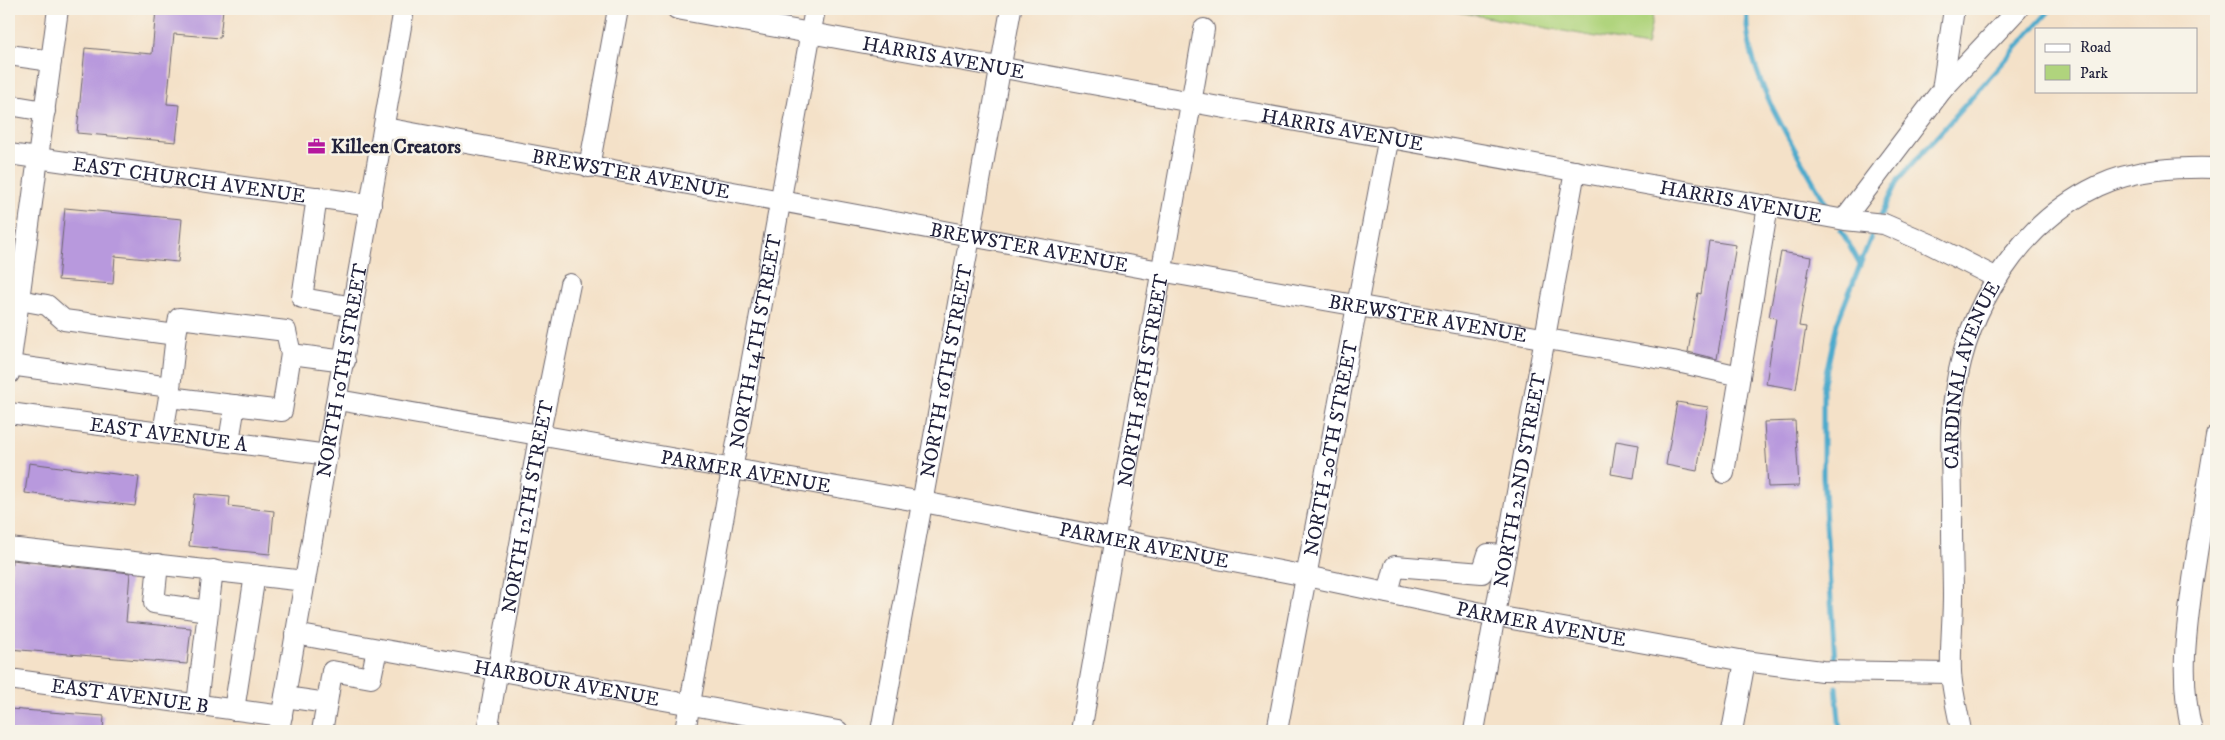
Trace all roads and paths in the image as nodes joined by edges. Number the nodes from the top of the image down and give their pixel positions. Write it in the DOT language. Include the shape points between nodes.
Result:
graph roads {
  1 [pos="58,9"];
  2 [pos="404,9"];
  3 [pos="618,9"];
  4 [pos="677,9"];
  5 [pos="815,9"];
  6 [pos="1012,9"];
  7 [pos="1954,9"];
  8 [pos="2018,9"];
  9 [pos="1204,29"];
  10 [pos="812,32"];
  11 [pos="9,55"];
  12 [pos="51,62"];
  13 [pos="1000,68"];
  14 [pos="1942,90"];
  15 [pos="1191,102"];
  16 [pos="9,105"];
  17 [pos="45,111"];
  18 [pos="385,128"];
  19 [pos="1389,136"];
  20 [pos="9,154"];
  21 [pos="39,158"];
  22 [pos="589,167"];
  23 [pos="2216,168"];
  24 [pos="1575,171"];
  25 [pos="317,197"];
  26 [pos="780,202"];
  27 [pos="371,205"];
  28 [pos="1768,206"];
  29 [pos="1844,219"];
  30 [pos="972,236"];
  31 [pos="1160,270"];
  32 [pos="1997,278"];
  33 [pos="570,284"];
  34 [pos="19,300"];
  35 [pos="1356,305"];
  36 [pos="354,307"];
  37 [pos="176,334"];
  38 [pos="1545,340"];
  39 [pos="290,354"];
  40 [pos="345,361"];
  41 [pos="9,369"];
  42 [pos="1740,376"];
  43 [pos="169,392"];
  44 [pos="338,400"];
  45 [pos="235,405"];
  46 [pos="9,413"];
  47 [pos="164,433"];
  48 [pos="2216,436"];
  49 [pos="539,437"];
  50 [pos="229,441"];
  51 [pos="328,455"];
  52 [pos="731,470"];
  53 [pos="1724,473"];
  54 [pos="923,502"];
  55 [pos="1114,539"];
  56 [pos="9,548"];
  57 [pos="1505,555"];
  58 [pos="158,564"];
  59 [pos="213,570"];
  60 [pos="255,575"];
  61 [pos="1306,576"];
  62 [pos="305,581"];
  63 [pos="1388,593"];
  64 [pos="208,611"];
  65 [pos="1496,616"];
  66 [pos="295,634"];
  67 [pos="378,649"];
  68 [pos="1745,660"];
  69 [pos="497,670"];
  70 [pos="1951,673"];
  71 [pos="9,679"];
  72 [pos="327,703"];
  73 [pos="197,704"];
  74 [pos="689,704"];
  75 [pos="234,710"];
  76 [pos="282,715"];
  77 [pos="322,731"];
  78 [pos="487,731"];
  79 [pos="685,731"];
  80 [pos="838,731"];
  81 [pos="881,731"];
  82 [pos="1081,731"];
  83 [pos="1277,731"];
  84 [pos="1474,731"];
  85 [pos="1732,731"];
  86 [pos="1961,731"];
  87 [pos="2192,731"];
  1 -- 12 [label="street"];
  2 -- 18 [label="street, NORTH 10TH STREET"];
  3 -- 22 [label="street"];
  4 -- 10 [label="street, HARRIS AVENUE"];
  5 -- 10 [label="street, NORTH 14TH STREET"];
  6 -- 13 [label="street, NORTH 16TH STREET"];
  7 -- 14 [label="street"];
  8 -- 14 [label="street"];
  9 -- 15 [label="street, NORTH 18TH STREET"];
  10 -- 13 [label="street, HARRIS AVENUE"];
  10 -- 26 [label="street, NORTH 14TH STREET"];
  11 -- 12 [label="street"];
  12 -- 17 [label="street"];
  13 -- 15 [label="street, HARRIS AVENUE"];
  13 -- 30 [label="street, NORTH 16TH STREET"];
  14 -- 29 [label="street"];
  15 -- 19 [label="street, HARRIS AVENUE"];
  15 -- 31 [label="street, NORTH 18TH STREET"];
  16 -- 17 [label="street"];
  17 -- 21 [label="street"];
  18 -- 22 [label="street, BREWSTER AVENUE"];
  18 -- 27 [label="street, NORTH 10TH STREET"];
  19 -- 24 [label="street, HARRIS AVENUE"];
  19 -- 35 [label="street, NORTH 20TH STREET"];
  20 -- 21 [label="street, EAST CHURCH AVENUE"];
  21 -- 25 [label="street, EAST CHURCH AVENUE"];
  21 -- 34 [label="street"];
  22 -- 26 [label="street, BREWSTER AVENUE"];
  23 -- 32 [label="street, CARDINAL AVENUE" via="2138,173 2098,186 2047,221 2011,256"];
  24 -- 28 [label="street, HARRIS AVENUE"];
  24 -- 38 [label="street, NORTH 22ND STREET"];
  25 -- 27 [label="street, EAST CHURCH AVENUE"];
  25 -- 36 [label="street" via="302,298"];
  26 -- 30 [label="street, BREWSTER AVENUE"];
  26 -- 52 [label="street, NORTH 14TH STREET"];
  27 -- 36 [label="street, NORTH 10TH STREET"];
  28 -- 29 [label="street, HARRIS AVENUE"];
  28 -- 42 [label="street"];
  29 -- 32 [label="street, HARRIS AVENUE" via="1884,224"];
  30 -- 31 [label="street, BREWSTER AVENUE"];
  30 -- 54 [label="street, NORTH 16TH STREET"];
  31 -- 35 [label="street, BREWSTER AVENUE"];
  31 -- 55 [label="street, NORTH 18TH STREET"];
  32 -- 70 [label="street, CARDINAL AVENUE" via="1978,314 1955,392 1951,431"];
  33 -- 49 [label="street, NORTH 12TH STREET"];
  34 -- 37 [label="street" via="47,305 64,320"];
  34 -- 41 [label="street"];
  35 -- 38 [label="street, BREWSTER AVENUE"];
  35 -- 61 [label="street, NORTH 20TH STREET"];
  36 -- 40 [label="street, NORTH 10TH STREET"];
  37 -- 39 [label="street" via="178,318 286,331"];
  37 -- 43 [label="street"];
  38 -- 42 [label="street, BREWSTER AVENUE" via="1673,361"];
  38 -- 57 [label="street, NORTH 22ND STREET"];
  39 -- 40 [label="street"];
  39 -- 45 [label="street" via="282,411"];
  40 -- 44 [label="street, NORTH 10TH STREET"];
  41 -- 43 [label="street"];
  42 -- 53 [label="street"];
  43 -- 45 [label="street"];
  43 -- 47 [label="street"];
  44 -- 49 [label="street, PARMER AVENUE"];
  44 -- 51 [label="street, NORTH 10TH STREET"];
  45 -- 50 [label="street"];
  46 -- 47 [label="street, EAST AVENUE A"];
  47 -- 50 [label="street, EAST AVENUE A"];
  48 -- 87 [label="street" via="2184,648 2184,686"];
  49 -- 52 [label="street, PARMER AVENUE"];
  49 -- 69 [label="street, NORTH 12TH STREET"];
  50 -- 51 [label="street, EAST AVENUE A"];
  51 -- 62 [label="street, NORTH 10TH STREET"];
  52 -- 54 [label="street, PARMER AVENUE"];
  52 -- 74 [label="street, NORTH 14TH STREET"];
  54 -- 55 [label="street, PARMER AVENUE"];
  54 -- 81 [label="street, NORTH 16TH STREET"];
  55 -- 61 [label="street, PARMER AVENUE"];
  55 -- 82 [label="street, NORTH 18TH STREET"];
  56 -- 58 [label="street"];
  57 -- 63 [label="street" via="1488,554 1482,573 1395,566"];
  57 -- 65 [label="street, NORTH 22ND STREET"];
  58 -- 59 [label="street"];
  58 -- 64 [label="street" via="154,603"];
  59 -- 60 [label="street"];
  59 -- 64 [label="street"];
  60 -- 62 [label="street"];
  60 -- 75 [label="street"];
  61 -- 63 [label="street, PARMER AVENUE"];
  61 -- 83 [label="street, NORTH 20TH STREET"];
  62 -- 66 [label="street, NORTH 10TH STREET"];
  63 -- 65 [label="street, PARMER AVENUE"];
  64 -- 73 [label="street"];
  65 -- 68 [label="street, PARMER AVENUE"];
  65 -- 84 [label="street, NORTH 22ND STREET"];
  66 -- 67 [label="street, HARBOUR AVENUE"];
  66 -- 76 [label="street, NORTH 10TH STREET"];
  67 -- 69 [label="street, HARBOUR AVENUE"];
  67 -- 72 [label="street" via="372,678 332,671"];
  68 -- 70 [label="street, PARMER AVENUE" via="1822,671"];
  68 -- 85 [label="street"];
  69 -- 74 [label="street, HARBOUR AVENUE"];
  69 -- 78 [label="street, NORTH 12TH STREET"];
  70 -- 86 [label="street, CARDINAL AVENUE"];
  71 -- 73 [label="street, EAST AVENUE B"];
  72 -- 76 [label="street, EAST AVENUE B"];
  72 -- 77 [label="street"];
  73 -- 75 [label="street, EAST AVENUE B"];
  74 -- 79 [label="street, NORTH 14TH STREET"];
  74 -- 80 [label="street, HARBOUR AVENUE"];
  75 -- 76 [label="street, EAST AVENUE B"];
}
